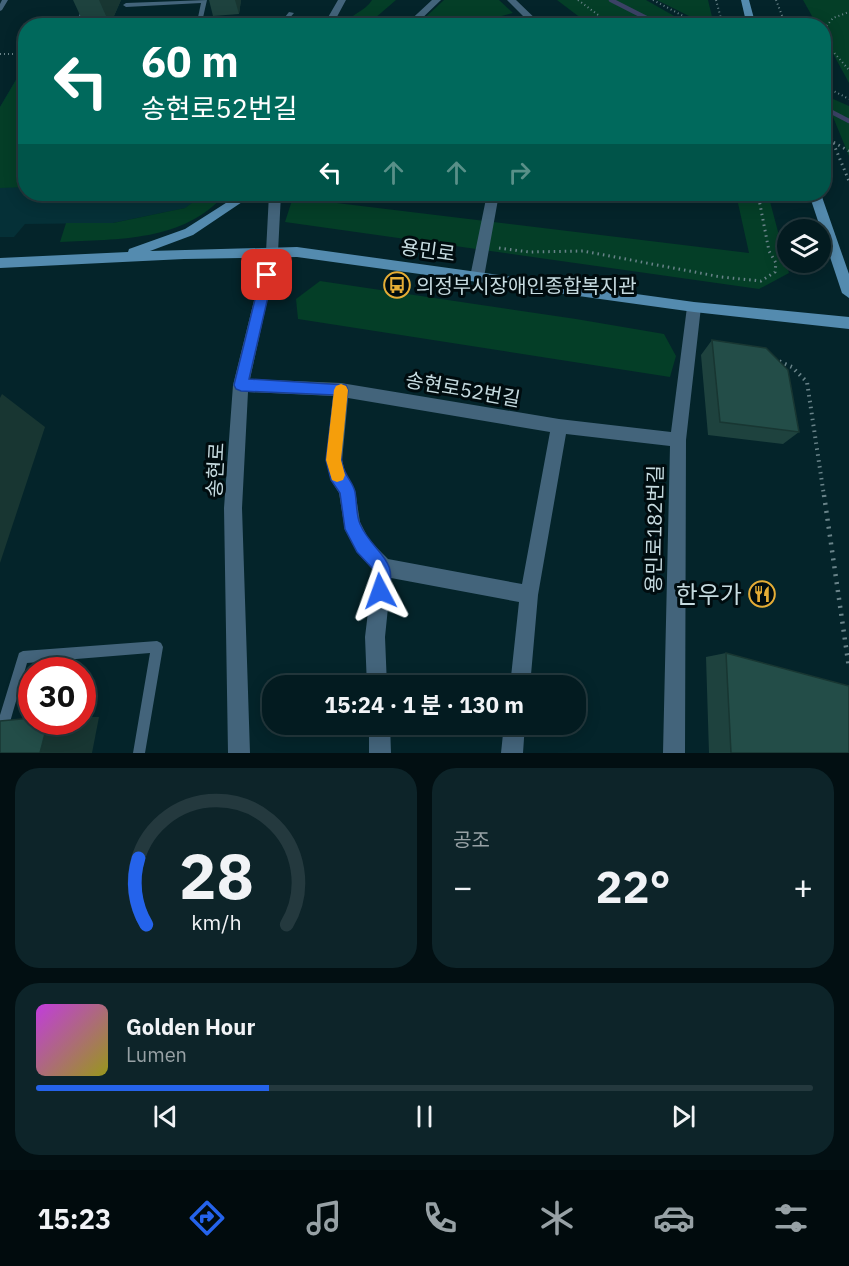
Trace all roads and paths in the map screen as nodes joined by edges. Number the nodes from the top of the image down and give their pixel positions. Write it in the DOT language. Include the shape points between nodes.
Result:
graph roads {
  1 [pos="4,0"];
  2 [pos="88,0"];
  3 [pos="339,0"];
  4 [pos="437,0"];
  5 [pos="511,0"];
  6 [pos="578,0"];
  7 [pos="653,0"];
  8 [pos="716,0"];
  9 [pos="745,0"];
  10 [pos="776,0"];
  11 [pos="204,1"];
  12 [pos="126,5"];
  13 [pos="0,9"];
  14 [pos="849,12"];
  15 [pos="291,13"];
  16 [pos="81,18"];
  17 [pos="200,18"];
  18 [pos="288,18"];
  19 [pos="331,18"];
  20 [pos="417,18"];
  21 [pos="530,18"];
  22 [pos="603,18"];
  23 [pos="687,18"];
  24 [pos="721,18"];
  25 [pos="750,18"];
  26 [pos="783,18"];
  27 [pos="831,20"];
  28 [pos="831,49"];
  29 [pos="0,54"];
  30 [pos="18,54"];
  31 [pos="849,70"];
  32 [pos="831,90"];
  33 [pos="849,99"];
  34 [pos="831,137"];
  35 [pos="831,141"];
  36 [pos="849,151"];
  37 [pos="849,181"];
  38 [pos="237,201"];
  39 [pos="275,201"];
  40 [pos="492,201"];
  41 [pos="759,201"];
  42 [pos="817,201"];
  43 [pos="496,247"];
  44 [pos="272,252"];
  45 [pos="119,258"];
  46 [pos="0,263"];
  47 [pos="477,277"];
  48 [pos="849,293"];
  49 [pos="694,306"];
  50 [pos="849,323"];
  51 [pos="762,357"];
  52 [pos="241,385"];
  53 [pos="341,390"];
  54 [pos="559,426"];
  55 [pos="678,440"];
  56 [pos="383,567"];
  57 [pos="529,595"];
  58 [pos="849,668"];
  59 [pos="377,675"];
  60 [pos="521,675"];
  61 [pos="379,735"];
  62 [pos="514,735"];
  63 [pos="0,736"];
  64 [pos="139,753"];
  65 [pos="239,753"];
  66 [pos="380,753"];
  67 [pos="512,753"];
  68 [pos="674,753"];
  1 -- 13 [label="lane"];
  2 -- 16 [label="lane"];
  3 -- 19 [label="street"];
  4 -- 20 [label="street"];
  5 -- 21 [label="street"];
  6 -- 22 [label="path"];
  7 -- 23 [label="path"];
  8 -- 24 [label="path"];
  9 -- 25 [label="main road"];
  10 -- 26 [label="path"];
  11 -- 12 [label="lane"];
  11 -- 17 [label="lane"];
  14 -- 27 [label="path"];
  15 -- 18 [label="lane"];
  28 -- 31 [label="path"];
  29 -- 30 [label="path"];
  32 -- 33 [label="path"];
  34 -- 37 [label="path"];
  35 -- 36 [label="path"];
  38 -- 45 [label="main road" via="189,232"];
  39 -- 44 [label="street, 송현로"];
  40 -- 47 [label="street"];
  41 -- 43 [label="path" via="769,251 776,263 775,272 761,281 584,251 529,252"];
  42 -- 48 [label="main road"];
  44 -- 45 [label="main road, 용민로"];
  44 -- 47 [label="main road, 용민로" via="297,252"];
  44 -- 52 [label="street, 송현로"];
  45 -- 46 [label="main road, 용민로"];
  47 -- 49 [label="main road, 용민로"];
  49 -- 50 [label="main road, 용민로"];
  49 -- 55 [label="street, 용민로182번길"];
  51 -- 58 [label="path" via="785,360 807,382"];
  52 -- 53 [label="street, 송현로52번길"];
  52 -- 65 [label="street, 송현로" via="233,508"];
  53 -- 54 [label="street, 송현로52번길"];
  53 -- 56 [label="street" via="336,470 347,490 351,524 363,546"];
  54 -- 55 [label="street, 송현로52번길"];
  54 -- 57 [label="street"];
  55 -- 68 [label="street, 용민로182번길"];
  56 -- 57 [label="street"];
  56 -- 59 [label="street" via="375,637"];
  57 -- 60 [label="street"];
  61 -- 66 [label="street"];
  62 -- 67 [label="street"];
  63 -- 64 [label="lane" via="23,657 157,647"];
}
